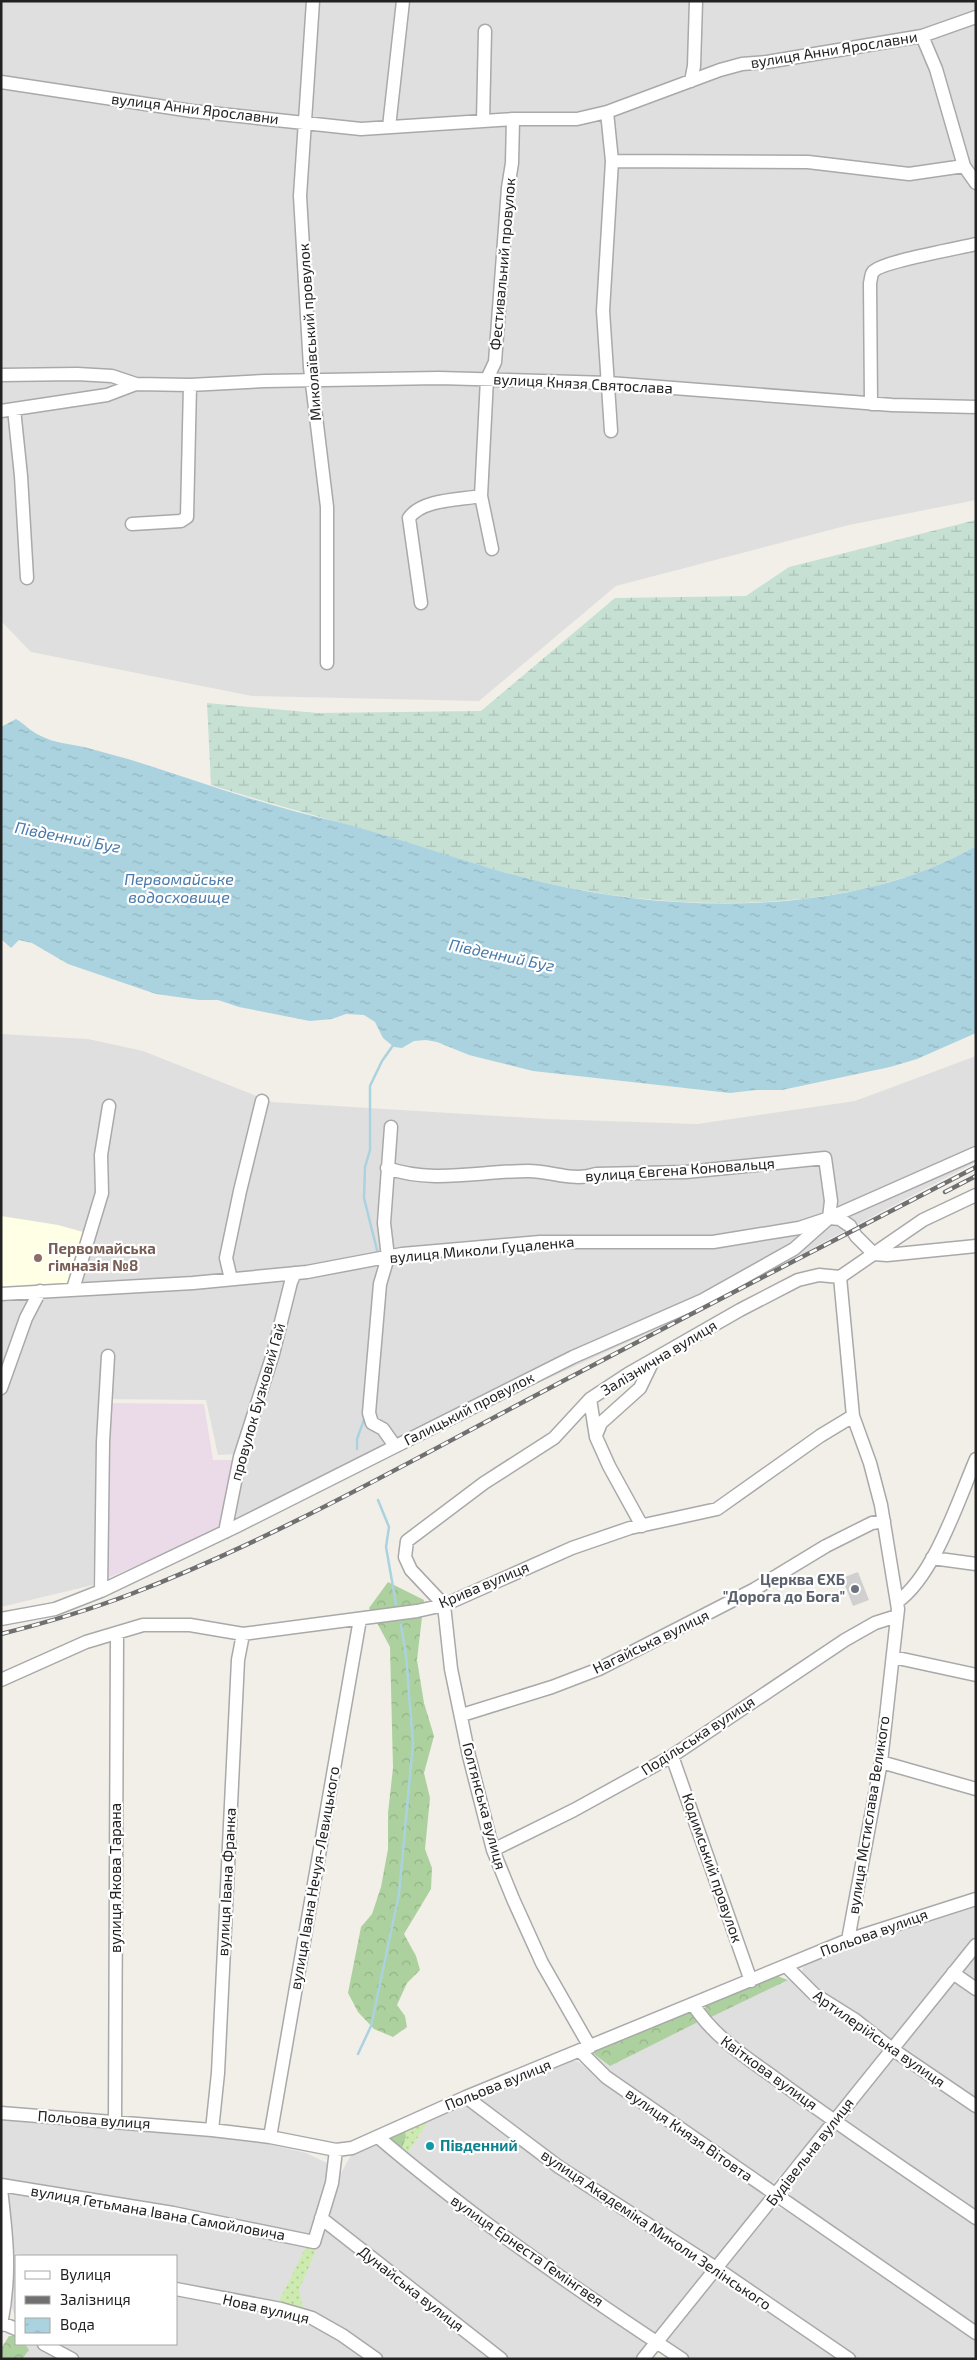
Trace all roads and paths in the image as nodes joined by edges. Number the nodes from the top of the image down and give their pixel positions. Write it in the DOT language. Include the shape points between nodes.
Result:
graph roads {
  1 [pos="313,1"];
  2 [pos="403,1"];
  3 [pos="696,1"];
  4 [pos="976,17"];
  5 [pos="485,31"];
  6 [pos="922,36"];
  7 [pos="691,81"];
  8 [pos="1,82"];
  9 [pos="607,112"];
  10 [pos="513,119"];
  11 [pos="483,121"];
  12 [pos="305,123"];
  13 [pos="389,127"];
  14 [pos="612,161"];
  15 [pos="964,166"];
  16 [pos="976,183"];
  17 [pos="976,244"];
  18 [pos="1,375"];
  19 [pos="487,379"];
  20 [pos="311,380"];
  21 [pos="609,383"];
  22 [pos="136,384"];
  23 [pos="190,385"];
  24 [pos="871,404"];
  25 [pos="976,407"];
  26 [pos="14,409"];
  27 [pos="1,411"];
  28 [pos="611,430"];
  29 [pos="481,496"];
  30 [pos="132,524"];
  31 [pos="492,549"];
  32 [pos="26,578"];
  33 [pos="421,603"];
  34 [pos="327,663"];
  35 [pos="262,1101"];
  36 [pos="109,1106"];
  37 [pos="391,1127"];
  38 [pos="976,1153"];
  39 [pos="387,1168"];
  40 [pos="976,1195"];
  41 [pos="829,1218"];
  42 [pos="976,1246"];
  43 [pos="874,1254"];
  44 [pos="388,1257"];
  45 [pos="295,1273"];
  46 [pos="840,1277"];
  47 [pos="231,1279"];
  48 [pos="73,1289"];
  49 [pos="40,1291"];
  50 [pos="1,1294"];
  51 [pos="108,1356"];
  52 [pos="654,1361"];
  53 [pos="1,1388"];
  54 [pos="590,1399"];
  55 [pos="852,1416"];
  56 [pos="596,1435"];
  57 [pos="395,1446"];
  58 [pos="976,1460"];
  59 [pos="884,1521"];
  60 [pos="642,1526"];
  61 [pos="225,1532"];
  62 [pos="932,1558"];
  63 [pos="976,1564"];
  64 [pos="101,1591"];
  65 [pos="897,1602"];
  66 [pos="444,1605"];
  67 [pos="897,1616"];
  68 [pos="1,1619"];
  69 [pos="360,1619"];
  70 [pos="117,1634"];
  71 [pos="243,1634"];
  72 [pos="893,1657"];
  73 [pos="976,1675"];
  74 [pos="1,1680"];
  75 [pos="462,1716"];
  76 [pos="672,1756"];
  77 [pos="881,1762"];
  78 [pos="976,1789"];
  79 [pos="494,1850"];
  80 [pos="976,1899"];
  81 [pos="848,1940"];
  82 [pos="976,1945"];
  83 [pos="786,1966"];
  84 [pos="953,1973"];
  85 [pos="751,1981"];
  86 [pos="976,1989"];
  87 [pos="693,2004"];
  88 [pos="892,2049"];
  89 [pos="585,2050"];
  90 [pos="466,2097"];
  91 [pos="976,2106"];
  92 [pos="1,2113"];
  93 [pos="834,2120"];
  94 [pos="115,2122"];
  95 [pos="212,2130"];
  96 [pos="270,2137"];
  97 [pos="378,2137"];
  98 [pos="336,2150"];
  99 [pos="1,2185"];
  100 [pos="1,2189"];
  101 [pos="776,2196"];
  102 [pos="322,2218"];
  103 [pos="976,2218"];
  104 [pos="9,2257"];
  105 [pos="716,2268"];
  106 [pos="178,2289"];
  107 [pos="1,2324"];
  108 [pos="15,2329"];
  109 [pos="976,2334"];
  110 [pos="657,2342"];
  111 [pos="46,2345"];
  112 [pos="72,2359"];
  113 [pos="376,2359"];
  114 [pos="501,2359"];
  115 [pos="644,2359"];
  116 [pos="682,2359"];
  117 [pos="849,2359"];
  1 -- 12 [label="street, Миколаївський провулок"];
  2 -- 13 [label="street"];
  3 -- 7 [label="street"];
  4 -- 6 [label="street, вулиця Анни Ярославни"];
  5 -- 11 [label="street"];
  6 -- 7 [label="street, вулиця Анни Ярославни" via="742,64"];
  6 -- 15 [label="street" via="936,69"];
  7 -- 9 [label="street, вулиця Анни Ярославни"];
  8 -- 12 [label="street, вулиця Анни Ярославни" via="192,111"];
  9 -- 10 [label="street, вулиця Анни Ярославни" via="577,119"];
  9 -- 14 [label="street"];
  10 -- 11 [label="street, вулиця Анни Ярославни"];
  10 -- 19 [label="street, Фестивальний провулок" via="495,362"];
  11 -- 13 [label="street, вулиця Анни Ярославни"];
  12 -- 13 [label="street, вулиця Анни Ярославни" via="361,129"];
  12 -- 20 [label="street, Миколаївський провулок" via="300,196"];
  14 -- 15 [label="street" via="808,162 909,174"];
  14 -- 21 [label="street" via="603,311"];
  15 -- 16 [label="street"];
  17 -- 24 [label="street" via="895,262 873,272 870,283"];
  18 -- 22 [label="street, вулиця Князя Святослава" via="112,376"];
  19 -- 20 [label="street, вулиця Князя Святослава"];
  19 -- 21 [label="street, вулиця Князя Святослава"];
  19 -- 29 [label="street, Фестивальний провулок"];
  20 -- 23 [label="street, вулиця Князя Святослава"];
  20 -- 34 [label="street, Миколаївський провулок" via="327,507"];
  21 -- 24 [label="street, вулиця Князя Святослава"];
  21 -- 28 [label="street"];
  22 -- 23 [label="street, вулиця Князя Святослава"];
  22 -- 26 [label="street" via="107,395"];
  23 -- 30 [label="street" via="186,517 181,521"];
  24 -- 25 [label="street, вулиця Князя Святослава"];
  26 -- 27 [label="street"];
  26 -- 32 [label="street" via="22,476"];
  29 -- 31 [label="street, Фестивальний провулок"];
  29 -- 33 [label="street" via="428,506 415,510 409,518"];
  35 -- 47 [label="street" via="226,1258"];
  36 -- 48 [label="street" via="102,1155 102,1193"];
  37 -- 39 [label="street"];
  38 -- 41 [label="street"];
  39 -- 41 [label="street, вулиця Євгена Коновальця" via="424,1177 530,1171 584,1179 596,1174 686,1172 825,1158 832,1201"];
  39 -- 44 [label="street" via="384,1223"];
  40 -- 43 [label="street" via="924,1220"];
  41 -- 43 [label="street" via="840,1219 850,1226"];
  41 -- 44 [label="street, вулиця Миколи Гуцаленка" via="799,1228 714,1242 540,1242"];
  41 -- 57 [label="street, Галицький провулок" via="794,1249 703,1300 573,1357"];
  42 -- 43 [label="street"];
  43 -- 46 [label="street"];
  44 -- 45 [label="street, вулиця Миколи Гуцаленка"];
  44 -- 57 [label="street" via="380,1284 369,1413 372,1423 383,1429"];
  45 -- 47 [label="street, вулиця Миколи Гуцаленка"];
  45 -- 61 [label="street, провулок Бузковий Гай" via="240,1457"];
  46 -- 52 [label="street, Залізнична вулиця" via="819,1275 798,1280"];
  46 -- 55 [label="street, вулиця Мстислава Великого"];
  47 -- 48 [label="street, вулиця Миколи Гуцаленка"];
  48 -- 49 [label="street, вулиця Миколи Гуцаленка"];
  49 -- 50 [label="street, вулиця Миколи Гуцаленка"];
  49 -- 53 [label="street" via="26,1318"];
  51 -- 64 [label="street"];
  52 -- 54 [label="street, Залізнична вулиця"];
  52 -- 56 [label="street" via="640,1388 601,1423"];
  54 -- 56 [label="street"];
  54 -- 66 [label="street, Залізнична вулиця" via="554,1438 484,1483 407,1542 405,1558 410,1570"];
  55 -- 59 [label="street, вулиця Мстислава Великого" via="870,1463"];
  55 -- 60 [label="street, Крива вулиця" via="717,1509"];
  56 -- 60 [label="street"];
  57 -- 61 [label="street, Галицький провулок"];
  58 -- 62 [label="street"];
  59 -- 65 [label="street, вулиця Мстислава Великого"];
  59 -- 75 [label="street, Нагайська вулиця" via="872,1523 826,1546 755,1589 599,1669"];
  60 -- 66 [label="street, Крива вулиця" via="572,1548"];
  61 -- 64 [label="street, Галицький провулок"];
  62 -- 63 [label="street"];
  62 -- 65 [label="street" via="908,1594"];
  64 -- 68 [label="street, Галицький провулок" via="55,1610"];
  65 -- 67 [label="street, вулиця Мстислава Великого"];
  66 -- 69 [label="street, Крива вулиця"];
  66 -- 75 [label="street, Голтянська вулиця" via="451,1669"];
  67 -- 72 [label="street, вулиця Мстислава Великого"];
  67 -- 76 [label="street, Подільська вулиця" via="874,1623 845,1640"];
  69 -- 71 [label="street, Крива вулиця"];
  69 -- 96 [label="street, вулиця Івана Нечуя-Левицького"];
  70 -- 71 [label="street, Крива вулиця" via="142,1625 190,1625"];
  70 -- 74 [label="street, Крива вулиця" via="86,1642"];
  70 -- 94 [label="street, вулиця Якова Тарана"];
  71 -- 95 [label="street, вулиця Івана Франка" via="238,1660 218,2073"];
  72 -- 73 [label="street"];
  72 -- 77 [label="street, вулиця Мстислава Великого"];
  75 -- 79 [label="street, Голтянська вулиця"];
  76 -- 79 [label="street, Подільська вулиця"];
  76 -- 85 [label="street, Кодимський провулок"];
  77 -- 78 [label="street"];
  77 -- 81 [label="street, вулиця Мстислава Великого"];
  79 -- 89 [label="street, Голтянська вулиця" via="542,1963"];
  80 -- 81 [label="street, Польова вулиця"];
  81 -- 83 [label="street, Польова вулиця"];
  82 -- 84 [label="street, Будівельна вулиця"];
  83 -- 85 [label="street, Польова вулиця"];
  83 -- 88 [label="street, Артилерійська вулиця" via="814,1994 854,2019"];
  84 -- 86 [label="street"];
  84 -- 88 [label="street, Будівельна вулиця"];
  85 -- 87 [label="street, Польова вулиця"];
  87 -- 89 [label="street, Польова вулиця"];
  87 -- 93 [label="street, Квіткова вулиця" via="714,2032"];
  88 -- 91 [label="street, Артилерійська вулиця"];
  88 -- 93 [label="street, Будівельна вулиця"];
  89 -- 90 [label="street, Польова вулиця"];
  89 -- 101 [label="street, вулиця Князя Вітовта" via="606,2077"];
  90 -- 97 [label="street, Польова вулиця"];
  90 -- 105 [label="street, вулиця Академіка Миколи Зелінського" via="559,2166"];
  92 -- 94 [label="street, Польова вулиця"];
  93 -- 101 [label="street, Будівельна вулиця"];
  93 -- 103 [label="street, Квіткова вулиця"];
  94 -- 95 [label="street, Польова вулиця"];
  95 -- 96 [label="street, Польова вулиця"];
  96 -- 98 [label="street, Польова вулиця"];
  97 -- 98 [label="street, Польова вулиця" via="352,2148"];
  97 -- 110 [label="street, вулиця Ернеста Гемінгвея" via="434,2185"];
  98 -- 102 [label="street" via="332,2183"];
  99 -- 102 [label="street, вулиця Гетьмана Івана Самойловича" via="172,2212 314,2242"];
  100 -- 104 [label="street"];
  101 -- 105 [label="street, Будівельна вулиця"];
  101 -- 109 [label="street, вулиця Князя Вітовта"];
  102 -- 114 [label="street, Дунайська вулиця"];
  104 -- 107 [label="street"];
  105 -- 110 [label="street, Будівельна вулиця"];
  105 -- 117 [label="street, вулиця Академіка Миколи Зелінського"];
  106 -- 113 [label="street, Нова вулиця" via="312,2318"];
  107 -- 108 [label="street"];
  110 -- 115 [label="street, Будівельна вулиця"];
  110 -- 116 [label="street, вулиця Ернеста Гемінгвея"];
  111 -- 112 [label="street"];
}
